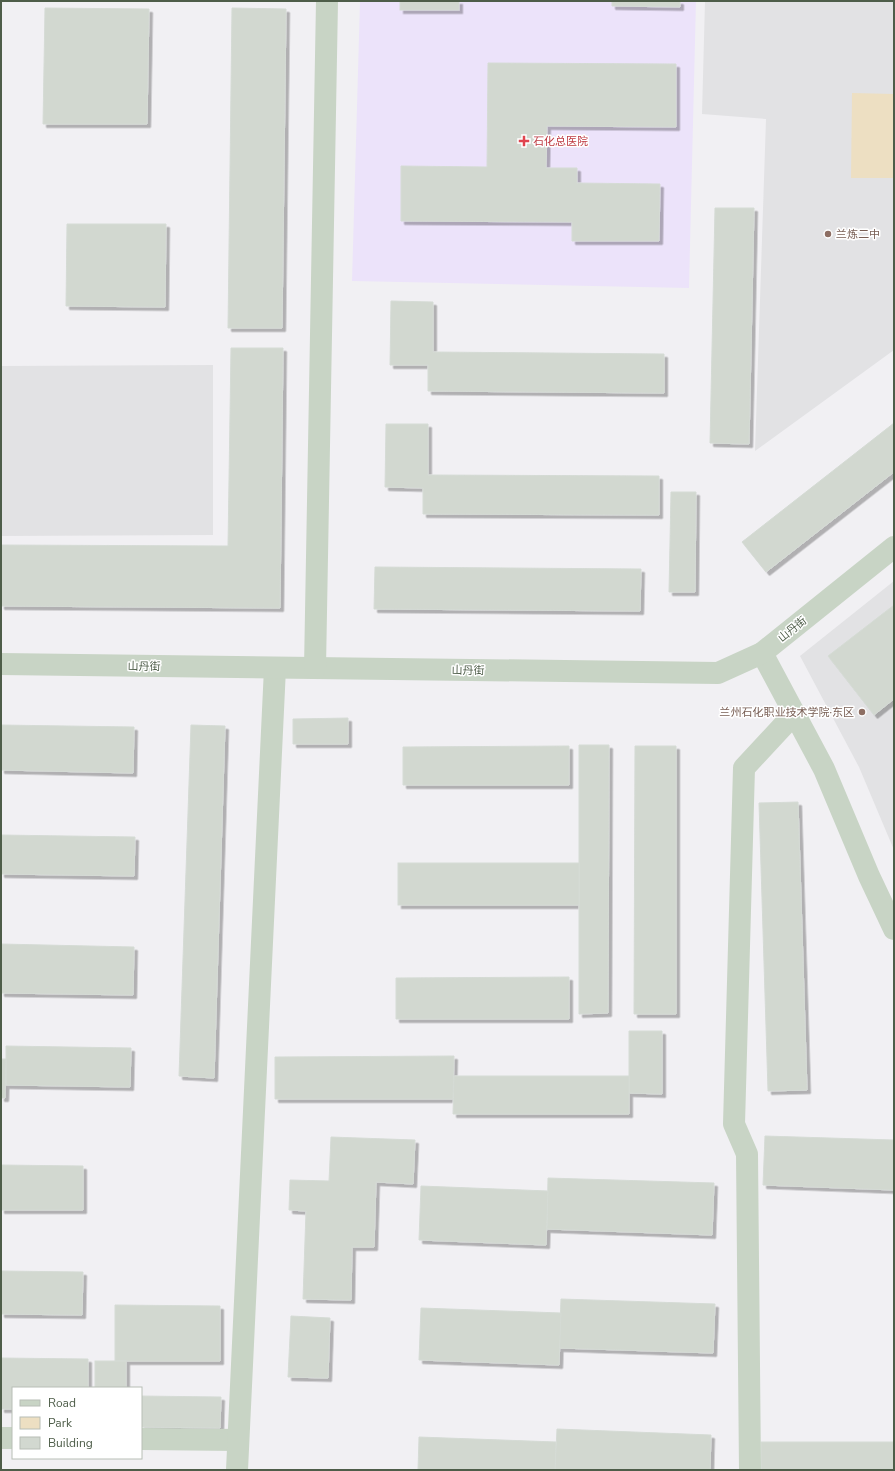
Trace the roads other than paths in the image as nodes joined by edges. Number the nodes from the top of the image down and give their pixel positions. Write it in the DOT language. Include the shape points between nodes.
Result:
graph roads {
  1 [pos="327,1"];
  2 [pos="894,548"];
  3 [pos="762,652"];
  4 [pos="1,664"];
  5 [pos="275,668"];
  6 [pos="315,668"];
  7 [pos="795,713"];
  8 [pos="894,929"];
  9 [pos="1,1438"];
  10 [pos="12,1438"];
  11 [pos="142,1439"];
  12 [pos="238,1440"];
  13 [pos="237,1470"];
  14 [pos="750,1470"];
  1 -- 6 [label="street"];
  2 -- 3 [label="street, 山丹街"];
  3 -- 6 [label="street, 山丹街" via="718,673"];
  3 -- 7 [label="street"];
  4 -- 5 [label="street, 山丹街"];
  5 -- 6 [label="street, 山丹街"];
  5 -- 12 [label="street"];
  7 -- 8 [label="street" via="824,769"];
  7 -- 14 [label="street" via="744,768 734,1124 747,1154"];
  9 -- 10 [label="street"];
  11 -- 12 [label="street"];
  12 -- 13 [label="street"];
}
